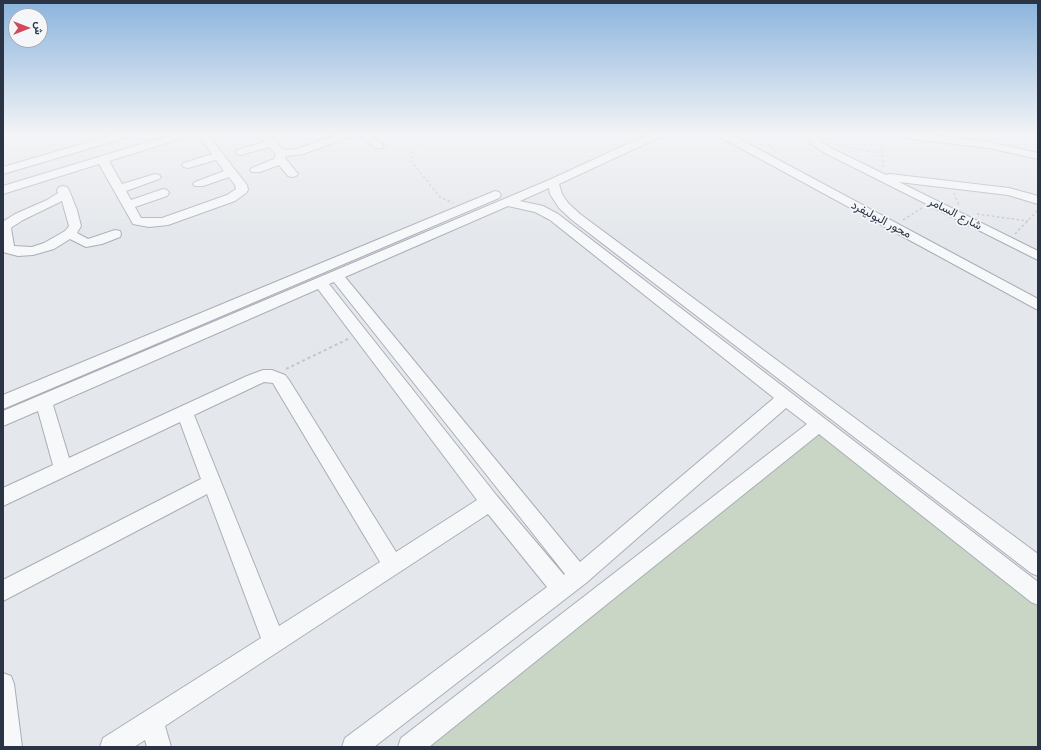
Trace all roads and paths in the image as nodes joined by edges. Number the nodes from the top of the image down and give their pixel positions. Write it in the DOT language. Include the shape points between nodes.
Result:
graph roads {
  1 [pos="30,170"];
  2 [pos="67,170"];
  3 [pos="108,170"];
  4 [pos="290,170"];
  5 [pos="417,170"];
  6 [pos="553,170"];
  7 [pos="579,170"];
  8 [pos="789,170"];
  9 [pos="867,170"];
  10 [pos="884,170"];
  11 [pos="64,171"];
  12 [pos="231,172"];
  13 [pos="292,174"];
  14 [pos="49,176"];
  15 [pos="879,176"];
  16 [pos="155,177"];
  17 [pos="3,178"];
  18 [pos="893,178"];
  19 [pos="553,182"];
  20 [pos="934,183"];
  21 [pos="198,184"];
  22 [pos="958,186"];
  23 [pos="119,189"];
  24 [pos="3,190"];
  25 [pos="64,192"];
  26 [pos="163,193"];
  27 [pos="927,200"];
  28 [pos="1038,200"];
  29 [pos="505,202"];
  30 [pos="128,205"];
  31 [pos="468,206"];
  32 [pos="959,206"];
  33 [pos="71,210"];
  34 [pos="1038,210"];
  35 [pos="35,211"];
  36 [pos="977,214"];
  37 [pos="903,220"];
  38 [pos="1028,221"];
  39 [pos="70,234"];
  40 [pos="115,234"];
  41 [pos="1008,241"];
  42 [pos="396,242"];
  43 [pos="1038,256"];
  44 [pos="336,275"];
  45 [pos="320,282"];
  46 [pos="1038,305"];
  47 [pos="360,334"];
  48 [pos="272,376"];
  49 [pos="786,398"];
  50 [pos="44,401"];
  51 [pos="3,402"];
  52 [pos="185,413"];
  53 [pos="3,419"];
  54 [pos="820,424"];
  55 [pos="63,469"];
  56 [pos="211,483"];
  57 [pos="3,497"];
  58 [pos="490,502"];
  59 [pos="393,565"];
  60 [pos="1038,566"];
  61 [pos="579,576"];
  62 [pos="562,589"];
  63 [pos="3,592"];
  64 [pos="1038,595"];
  65 [pos="274,642"];
  66 [pos="3,684"];
  67 [pos="152,722"];
  68 [pos="10,747"];
  69 [pos="112,747"];
  70 [pos="159,747"];
  71 [pos="354,747"];
  72 [pos="410,747"];
  1 -- 17 [label="street"];
  2 -- 11 [label="street"];
  3 -- 23 [label="street"];
  4 -- 13 [label="street"];
  5 -- 31 [label="path" via="444,200"];
  6 -- 31 [label="street"];
  7 -- 19 [label="street"];
  8 -- 46 [label="street, محور البوليفرد"];
  9 -- 15 [label="street, شارع السامر"];
  10 -- 18 [label="path" via="892,172"];
  11 -- 14 [label="street"];
  11 -- 25 [label="street" via="68,184"];
  12 -- 21 [label="street"];
  12 -- 30 [label="street" via="242,187 236,196 164,222 149,224 137,220"];
  14 -- 24 [label="street"];
  14 -- 25 [label="street" via="55,188"];
  15 -- 18 [label="street"];
  15 -- 27 [label="street, شارع السامر"];
  16 -- 23 [label="street"];
  18 -- 20 [label="street"];
  19 -- 29 [label="street"];
  19 -- 60 [label="street" via="556,194 563,205 576,217"];
  20 -- 22 [label="street"];
  20 -- 27 [label="street" via="924,188 921,194"];
  22 -- 28 [label="street" via="1009,192"];
  22 -- 32 [label="path" via="960,190 953,189"];
  23 -- 30 [label="street"];
  25 -- 33 [label="street"];
  25 -- 35 [label="street" via="51,203"];
  26 -- 30 [label="street"];
  27 -- 37 [label="path"];
  27 -- 41 [label="street, شارع السامر"];
  29 -- 42 [label="street"];
  29 -- 49 [label="street" via="532,207 554,216"];
  31 -- 42 [label="street"];
  33 -- 35 [label="street"];
  33 -- 39 [label="street" via="75,226"];
  34 -- 38 [label="path"];
  35 -- 39 [label="street" via="19,217 5,228 8,249 18,252 42,249"];
  36 -- 38 [label="path"];
  38 -- 41 [label="path"];
  39 -- 40 [label="street" via="86,243"];
  41 -- 43 [label="street, شارع السامر"];
  42 -- 44 [label="street"];
  42 -- 51 [label="street"];
  44 -- 45 [label="street"];
  44 -- 61 [label="street"];
  45 -- 47 [label="street"];
  45 -- 50 [label="street"];
  47 -- 48 [label="path"];
  47 -- 58 [label="street"];
  48 -- 52 [label="street" via="253,380"];
  48 -- 59 [label="street" via="283,384"];
  49 -- 54 [label="street"];
  49 -- 61 [label="street"];
  50 -- 53 [label="street"];
  50 -- 55 [label="street"];
  52 -- 55 [label="street"];
  52 -- 56 [label="street"];
  54 -- 64 [label="street"];
  54 -- 72 [label="street"];
  55 -- 57 [label="street"];
  56 -- 63 [label="street"];
  56 -- 65 [label="street"];
  58 -- 59 [label="street"];
  58 -- 62 [label="street"];
  59 -- 65 [label="street"];
  61 -- 62 [label="street"];
  62 -- 71 [label="street"];
  65 -- 67 [label="street"];
  66 -- 68 [label="street"];
  67 -- 69 [label="street"];
  67 -- 70 [label="street"];
}
